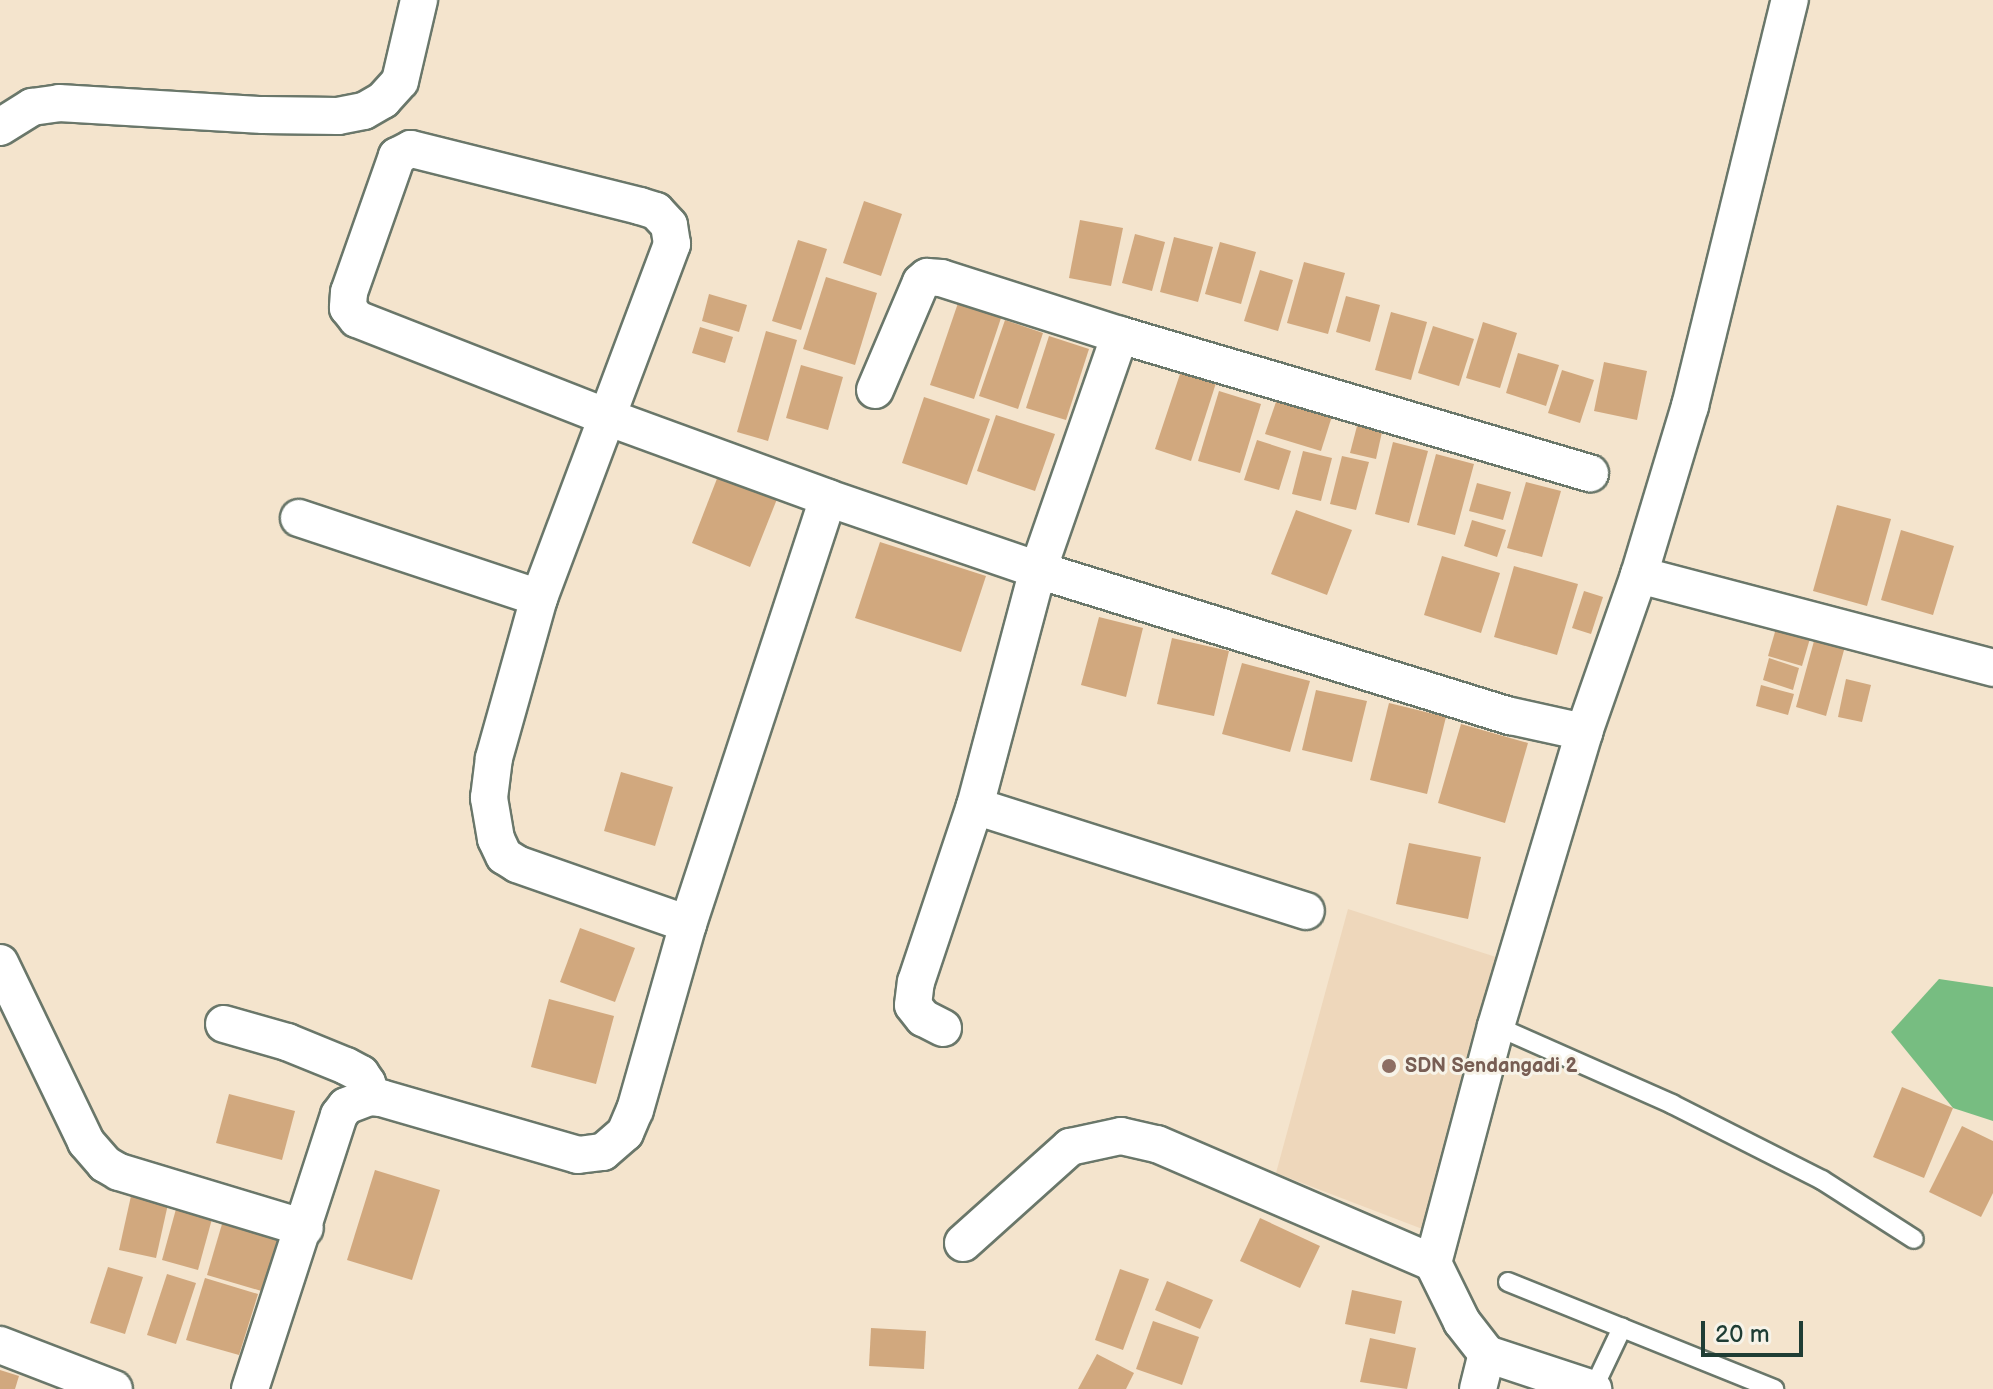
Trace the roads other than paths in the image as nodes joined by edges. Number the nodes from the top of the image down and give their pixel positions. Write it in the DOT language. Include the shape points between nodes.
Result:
graph roads {
  1 [pos="419,0"];
  2 [pos="1790,0"];
  3 [pos="0,127"];
  4 [pos="1120,335"];
  5 [pos="875,390"];
  6 [pos="607,417"];
  7 [pos="1590,473"];
  8 [pos="828,498"];
  9 [pos="299,518"];
  10 [pos="1038,570"];
  11 [pos="1639,575"];
  12 [pos="539,598"];
  13 [pos="1993,668"];
  14 [pos="1584,732"];
  15 [pos="975,806"];
  16 [pos="1306,911"];
  17 [pos="688,924"];
  18 [pos="0,963"];
  19 [pos="224,1024"];
  20 [pos="1496,1026"];
  21 [pos="943,1028"];
  22 [pos="370,1097"];
  23 [pos="305,1228"];
  24 [pos="1914,1239"];
  25 [pos="963,1243"];
  26 [pos="1433,1263"];
  27 [pos="1508,1282"];
  28 [pos="1622,1328"];
  29 [pos="0,1345"];
  30 [pos="1487,1354"];
  31 [pos="114,1389"];
  32 [pos="250,1389"];
  33 [pos="1478,1389"];
  34 [pos="1593,1389"];
  35 [pos="1774,1389"];
  1 -- 3 [label="street" via="400,81 364,111 263,115 59,103 32,107"];
  2 -- 11 [label="street" via="1690,406"];
  4 -- 5 [label="street" via="927,277"];
  4 -- 7 [label="street"];
  4 -- 10 [label="street"];
  6 -- 6 [label="street" via="357,319 348,308 397,156 411,149 640,206 656,211 669,225 672,244"];
  6 -- 8 [label="street"];
  6 -- 12 [label="street"];
  8 -- 10 [label="street"];
  8 -- 17 [label="street"];
  9 -- 12 [label="street"];
  10 -- 14 [label="street" via="1511,716"];
  10 -- 15 [label="street"];
  11 -- 13 [label="street"];
  11 -- 14 [label="street"];
  12 -- 17 [label="street" via="494,758 489,798 504,856"];
  14 -- 20 [label="street"];
  15 -- 16 [label="street"];
  15 -- 21 [label="street" via="916,982 913,1005 923,1018"];
  17 -- 22 [label="street" via="635,1110 625,1133 603,1152 578,1155"];
  18 -- 23 [label="street" via="86,1142 105,1164"];
  19 -- 22 [label="street" via="346,1066 367,1083"];
  20 -- 24 [label="lane" via="1672,1104 1822,1180"];
  20 -- 26 [label="street"];
  22 -- 23 [label="street" via="346,1106 339,1115"];
  23 -- 32 [label="street"];
  25 -- 26 [label="street" via="1070,1147 1121,1136 1157,1144"];
  26 -- 30 [label="street" via="1462,1322"];
  27 -- 28 [label="lane"];
  28 -- 34 [label="lane"];
  28 -- 35 [label="lane"];
  29 -- 31 [label="street"];
  30 -- 33 [label="street"];
  30 -- 34 [label="street"];
}
